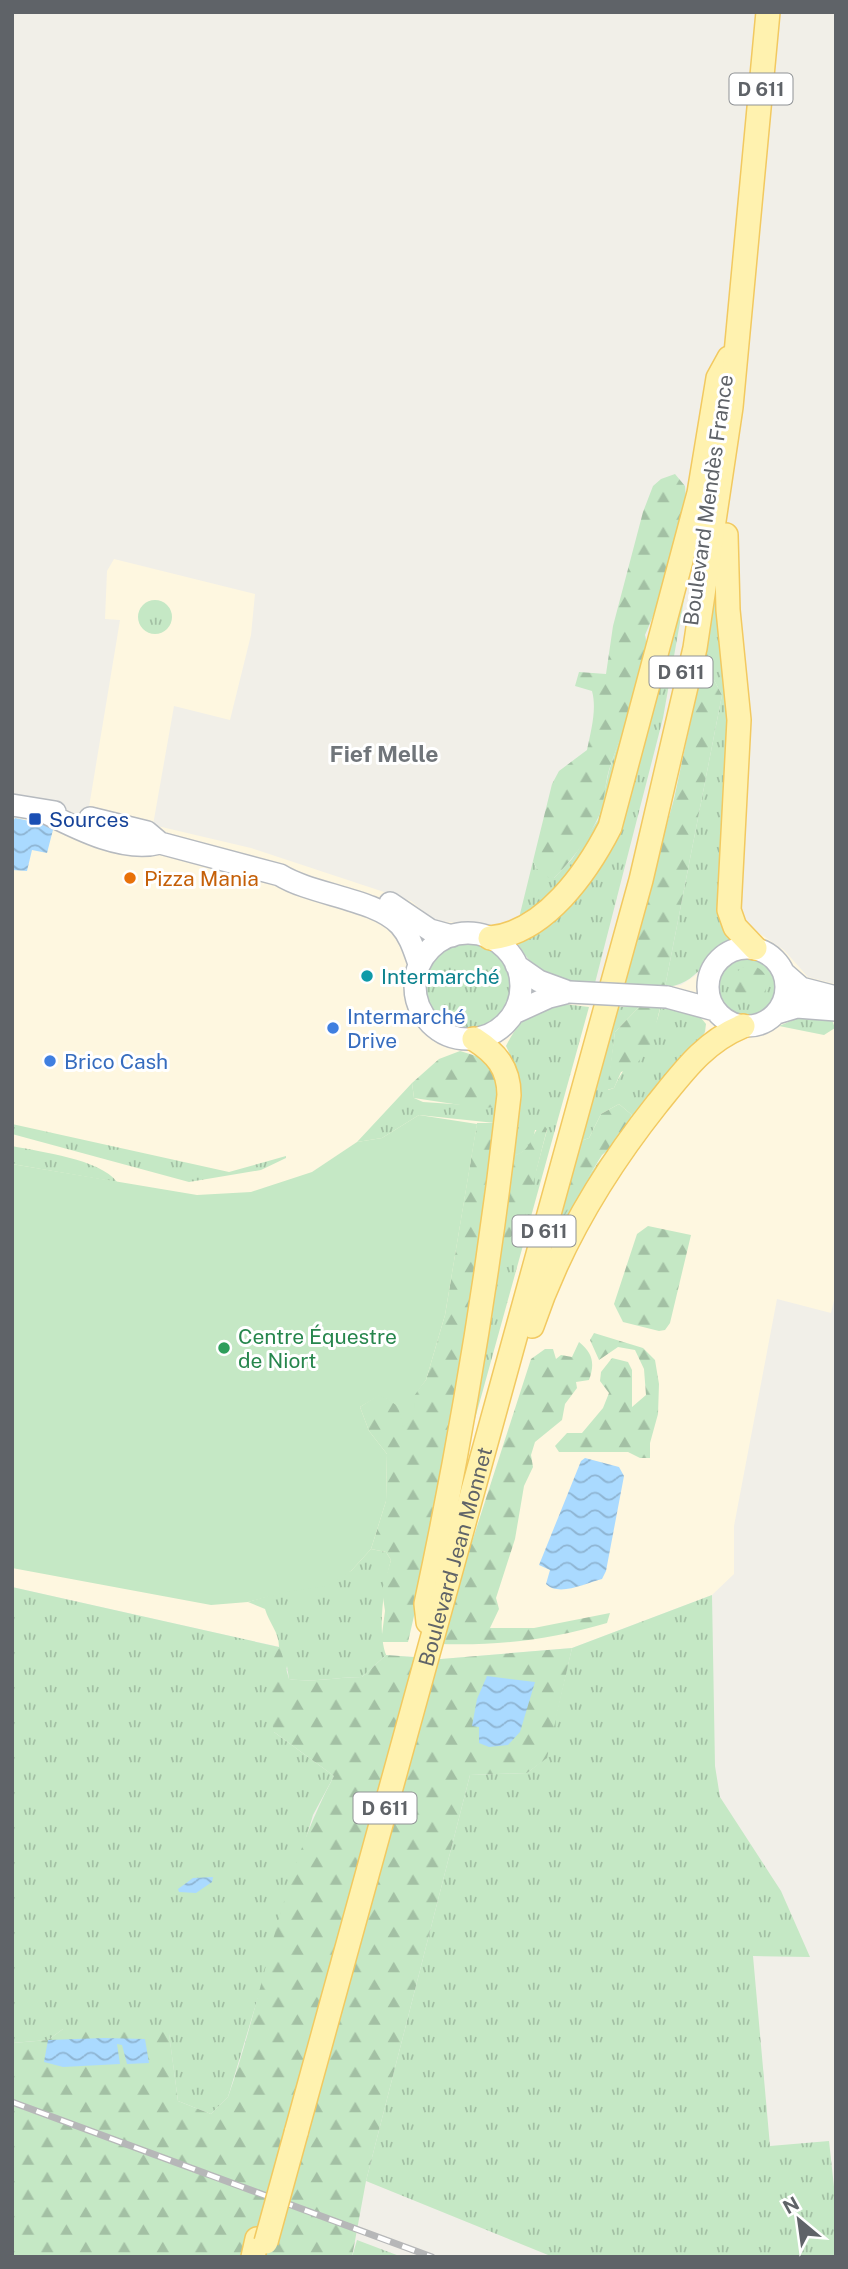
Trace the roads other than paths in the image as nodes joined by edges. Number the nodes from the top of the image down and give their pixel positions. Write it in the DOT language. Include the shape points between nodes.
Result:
graph roads {
  1 [pos="760,12"];
  2 [pos="768,12"];
  3 [pos="729,358"];
  4 [pos="732,407"];
  5 [pos="12,805"];
  6 [pos="280,875"];
  7 [pos="452,936"];
  8 [pos="490,938"];
  9 [pos="755,948"];
  10 [pos="419,964"];
  11 [pos="516,965"];
  12 [pos="785,974"];
  13 [pos="710,975"];
  14 [pos="609,979"];
  15 [pos="569,992"];
  16 [pos="667,997"];
  17 [pos="836,997"];
  18 [pos="715,1010"];
  19 [pos="836,1010"];
  20 [pos="514,1013"];
  21 [pos="777,1013"];
  22 [pos="743,1026"];
  23 [pos="474,1039"];
  24 [pos="476,1483"];
  25 [pos="428,1622"];
  26 [pos="292,2132"];
  27 [pos="260,2249"];
  1 -- 3 [label="main road, Boulevard Mendès France / D 611"];
  2 -- 4 [label="main road, Boulevard Mendès France / D 611"];
  3 -- 8 [label="main road" via="718,378 699,493 610,827 584,870 558,900 510,936"];
  3 -- 14 [label="main road, Boulevard Mendès France / D 611" via="686,646"];
  4 -- 9 [label="main road" via="737,413 725,552 739,720 729,910 735,927"];
  4 -- 14 [label="main road, Boulevard Mendès France / D 611" via="695,648 641,880"];
  5 -- 6 [label="main road" via="42,811 84,831 143,848 160,843"];
  6 -- 7 [label="main road" via="311,876 376,897 430,930"];
  6 -- 10 [label="main road" via="393,919 407,933"];
  7 -- 8 [label="main road" via="471,933"];
  7 -- 10 [label="main road" via="434,946"];
  8 -- 11 [label="main road" via="506,949"];
  9 -- 12 [label="main road" via="773,957"];
  9 -- 13 [label="main road" via="727,953"];
  10 -- 23 [label="main road" via="416,997 426,1019 445,1034"];
  11 -- 15 [label="main road" via="539,981"];
  11 -- 20 [label="main road" via="521,988"];
  12 -- 17 [label="main road" via="801,988"];
  12 -- 21 [label="main road" via="785,999"];
  13 -- 16 [label="main road" via="691,989"];
  13 -- 18 [label="main road" via="708,993"];
  14 -- 24 [label="main road, Boulevard Jean Monnet / D 611"];
  14 -- 25 [label="main road, Boulevard Jean Monnet / D 611"];
  15 -- 16 [label="main road, bridge"];
  15 -- 20 [label="main road"];
  16 -- 18 [label="main road"];
  18 -- 22 [label="main road" via="727,1021"];
  19 -- 21 [label="main road" via="797,1007"];
  20 -- 23 [label="main road" via="498,1030"];
  21 -- 22 [label="main road" via="765,1022"];
  22 -- 24 [label="main road" via="712,1042 692,1060 623,1147 583,1209 546,1289 485,1473"];
  23 -- 25 [label="main road" via="499,1060 509,1082 509,1095 480,1309 426,1604"];
  24 -- 26 [label="main road, Boulevard Jean Monnet / D 611"];
  25 -- 26 [label="main road, Boulevard Jean Monnet / D 611"];
  26 -- 27 [label="main road, D 611"];
}
